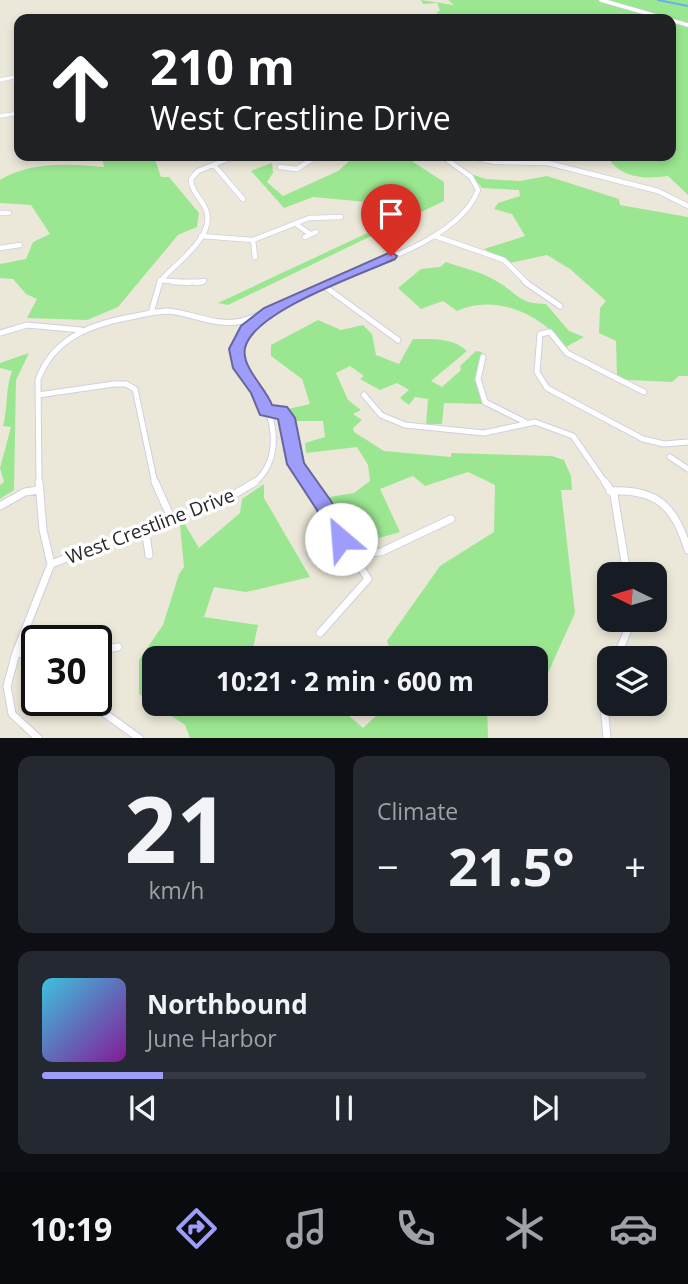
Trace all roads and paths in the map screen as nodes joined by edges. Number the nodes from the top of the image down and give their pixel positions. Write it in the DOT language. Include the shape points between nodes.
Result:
graph roads {
  1 [pos="601,0"];
  2 [pos="655,14"];
  3 [pos="223,161"];
  4 [pos="309,161"];
  5 [pos="449,161"];
  6 [pos="491,161"];
  7 [pos="214,165"];
  8 [pos="280,167"];
  9 [pos="243,199"];
  10 [pos="688,205"];
  11 [pos="0,213"];
  12 [pos="9,213"];
  13 [pos="341,217"];
  14 [pos="296,224"];
  15 [pos="310,234"];
  16 [pos="201,236"];
  17 [pos="435,236"];
  18 [pos="253,240"];
  19 [pos="20,245"];
  20 [pos="0,248"];
  21 [pos="255,257"];
  22 [pos="160,280"];
  23 [pos="204,281"];
  24 [pos="324,286"];
  25 [pos="560,306"];
  26 [pos="269,311"];
  27 [pos="151,313"];
  28 [pos="81,330"];
  29 [pos="0,333"];
  30 [pos="398,340"];
  31 [pos="483,357"];
  32 [pos="644,392"];
  33 [pos="38,395"];
  34 [pos="363,395"];
  35 [pos="266,411"];
  36 [pos="525,422"];
  37 [pos="688,442"];
  38 [pos="670,457"];
  39 [pos="688,469"];
  40 [pos="39,490"];
  41 [pos="610,491"];
  42 [pos="0,506"];
  43 [pos="451,519"];
  44 [pos="172,520"];
  45 [pos="145,528"];
  46 [pos="686,531"];
  47 [pos="688,550"];
  48 [pos="351,554"];
  49 [pos="149,555"];
  50 [pos="625,562"];
  51 [pos="51,564"];
  52 [pos="320,634"];
  53 [pos="118,647"];
  54 [pos="112,648"];
  55 [pos="16,653"];
  56 [pos="21,653"];
  57 [pos="108,716"];
  58 [pos="605,716"];
  59 [pos="38,738"];
  60 [pos="139,738"];
  61 [pos="607,738"];
  1 -- 2 [label="street"];
  3 -- 7 [label="street"];
  4 -- 8 [label="street" via="297,169"];
  5 -- 17 [label="street" via="471,177 478,190 472,206"];
  6 -- 10 [label="street" via="548,163 658,191"];
  7 -- 9 [label="street"];
  7 -- 16 [label="street" via="198,171 189,182 207,211"];
  11 -- 12 [label="street"];
  13 -- 14 [label="street" via="319,216"];
  14 -- 15 [label="street"];
  14 -- 18 [label="street"];
  16 -- 18 [label="street"];
  16 -- 22 [label="street"];
  17 -- 24 [label="street"];
  17 -- 25 [label="street" via="494,254"];
  18 -- 21 [label="street"];
  19 -- 20 [label="street"];
  22 -- 23 [label="street"];
  22 -- 27 [label="street" via="153,291"];
  24 -- 26 [label="street"];
  24 -- 30 [label="street"];
  26 -- 27 [label="street" via="220,323 172,312"];
  26 -- 35 [label="street, West Crestline Drive" via="247,329 237,349 240,368 259,392"];
  27 -- 28 [label="street"];
  28 -- 29 [label="street" via="27,325"];
  28 -- 33 [label="street" via="48,359 40,373"];
  31 -- 36 [label="street" via="478,379 485,402"];
  32 -- 37 [label="street" via="566,353 550,332 540,334 537,372 547,388 643,439 664,444"];
  33 -- 40 [label="street"];
  33 -- 44 [label="street" via="114,384 135,389 154,481"];
  34 -- 36 [label="street" via="381,415 421,428 491,432"];
  35 -- 44 [label="street, West Crestline Drive" via="276,447 265,474 245,491"];
  35 -- 48 [label="street" via="281,411 287,418 296,464"];
  36 -- 41 [label="street" via="545,424 573,436"];
  38 -- 39 [label="street"];
  40 -- 42 [label="street"];
  40 -- 51 [label="street"];
  41 -- 46 [label="street" via="654,497 674,512"];
  41 -- 50 [label="street"];
  43 -- 48 [label="street" via="381,552"];
  44 -- 45 [label="street, West Crestline Drive"];
  45 -- 49 [label="street"];
  45 -- 51 [label="street, West Crestline Drive"];
  46 -- 47 [label="street"];
  48 -- 52 [label="street" via="366,575 366,583"];
  51 -- 55 [label="street"];
  53 -- 54 [label="street"];
  55 -- 56 [label="street"];
  55 -- 59 [label="street" via="9,672 8,701 19,724"];
  57 -- 60 [label="street"];
  58 -- 61 [label="street"];
}
